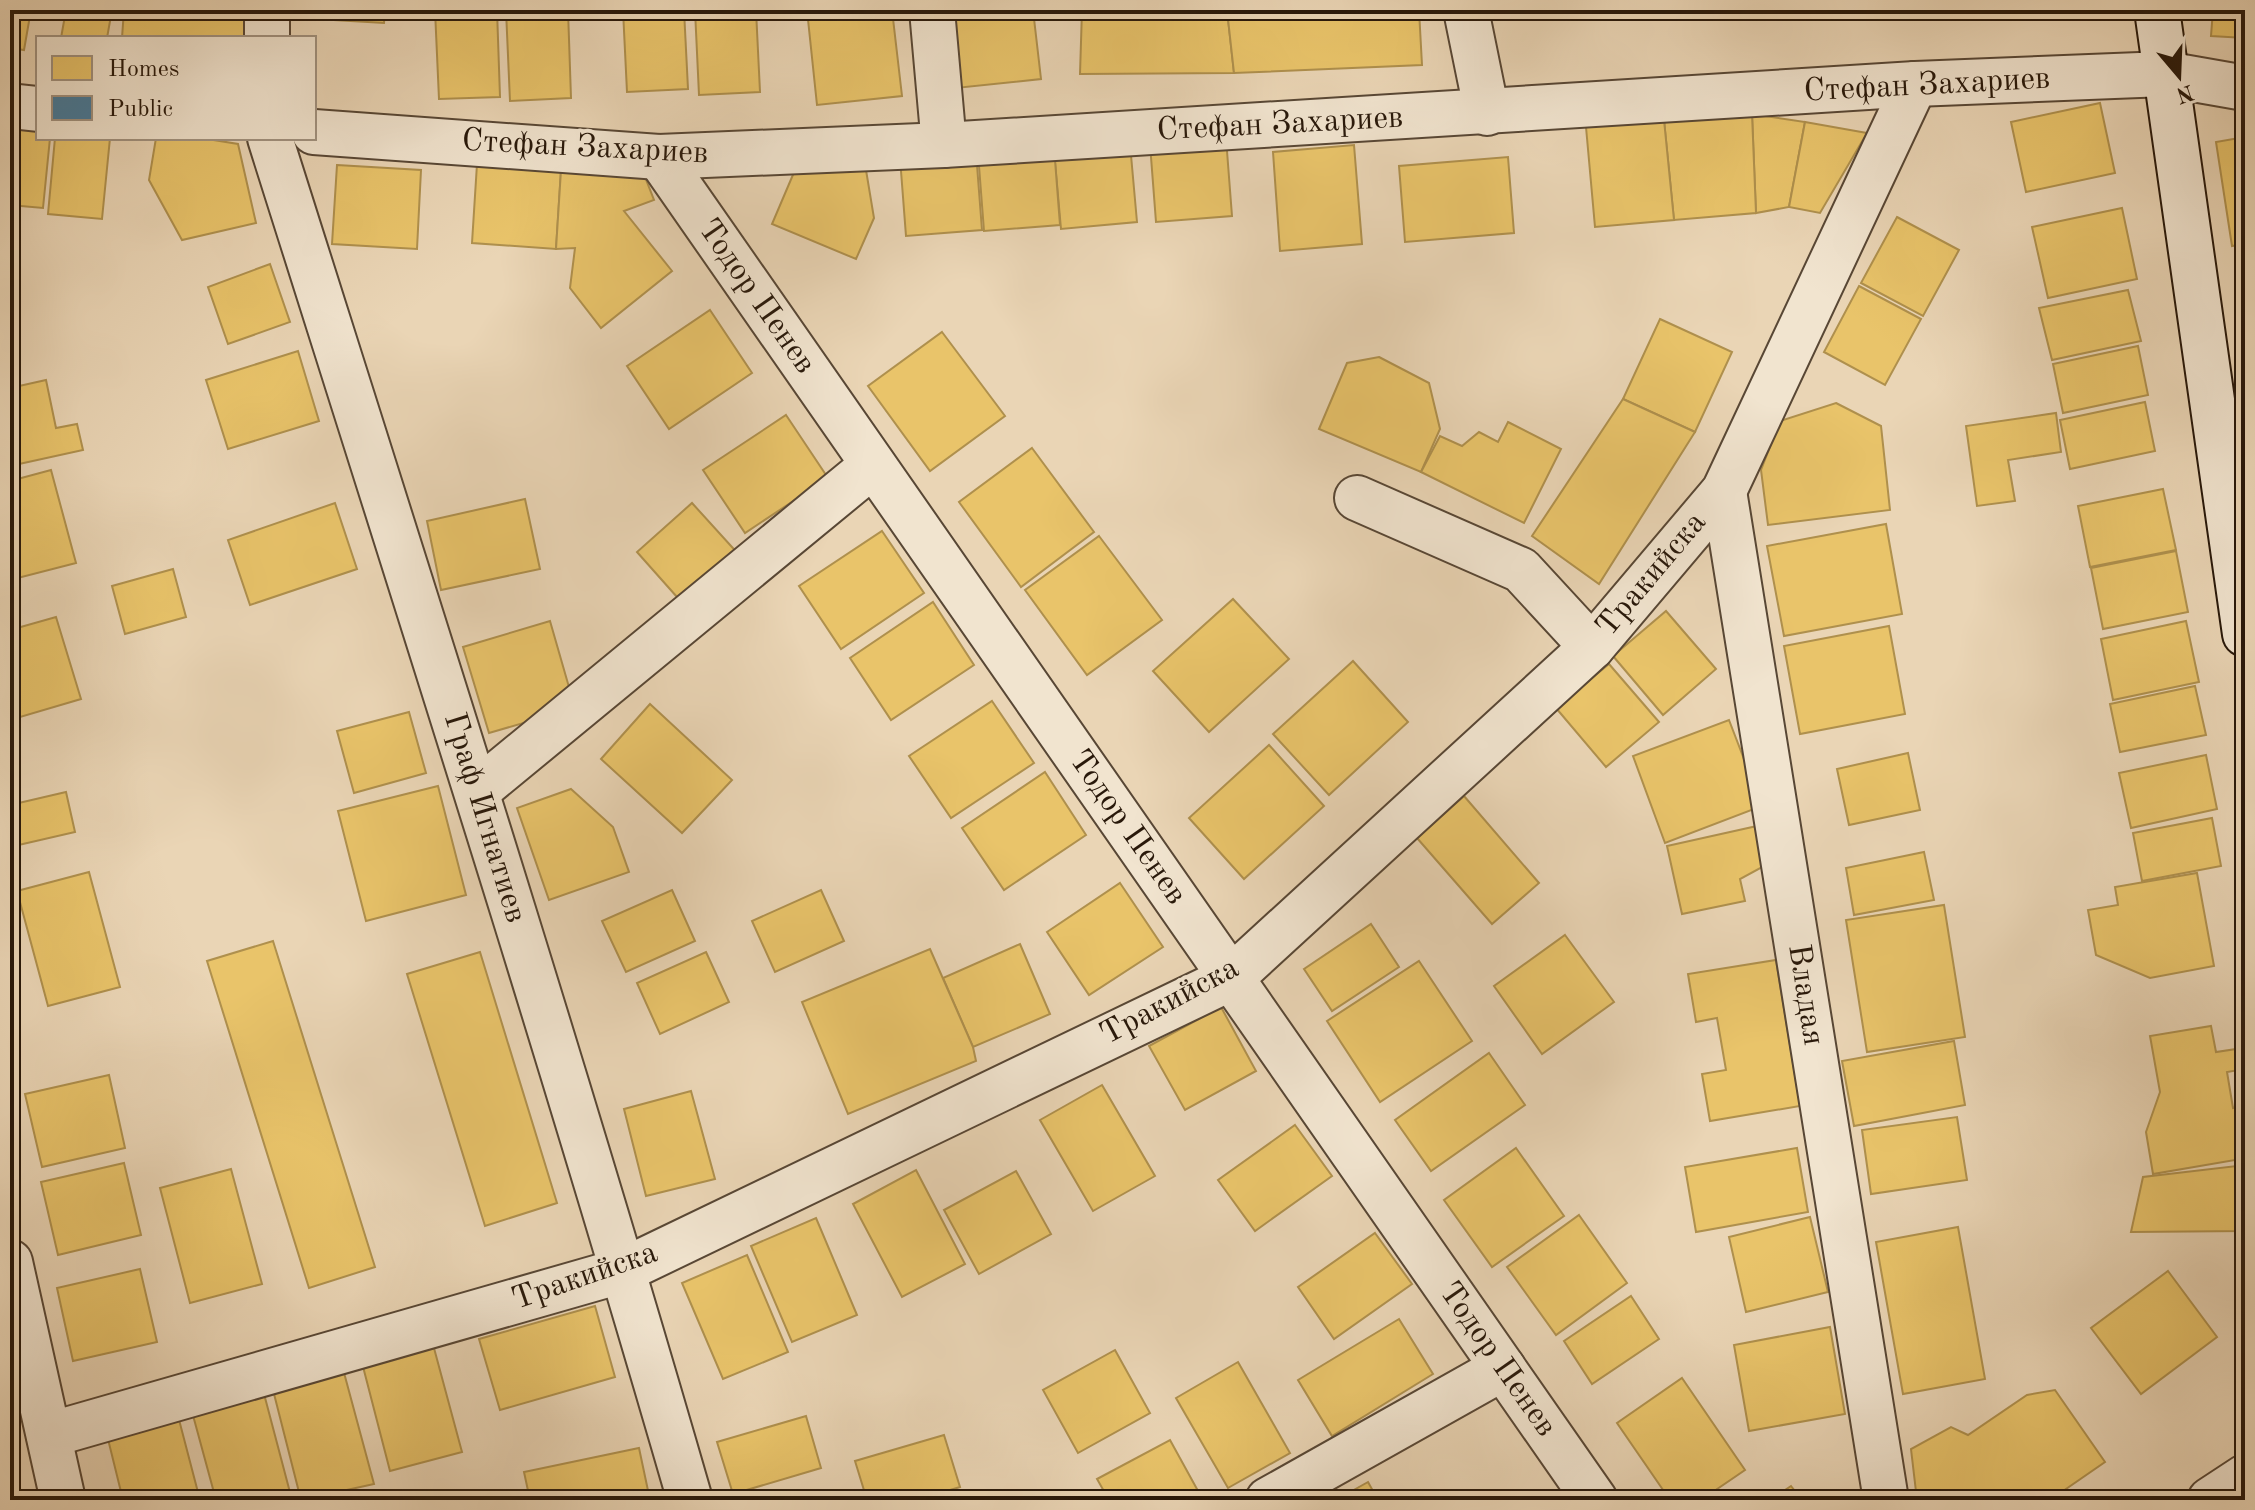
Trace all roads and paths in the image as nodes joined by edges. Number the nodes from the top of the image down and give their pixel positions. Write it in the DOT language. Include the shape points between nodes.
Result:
graph roads {
  1 [pos="267,10"];
  2 [pos="932,10"];
  3 [pos="1466,10"];
  4 [pos="2157,10"];
  5 [pos="267,36"];
  6 [pos="2165,74"];
  7 [pos="1915,84"];
  8 [pos="2245,88"];
  9 [pos="10,106"];
  10 [pos="36,109"];
  11 [pos="1487,113"];
  12 [pos="316,132"];
  13 [pos="271,140"];
  14 [pos="944,145"];
  15 [pos="659,157"];
  16 [pos="873,465"];
  17 [pos="1724,491"];
  18 [pos="1357,498"];
  19 [pos="2240,572"];
  20 [pos="2245,634"];
  21 [pos="1592,647"];
  22 [pos="477,791"];
  23 [pos="1231,978"];
  24 [pos="10,1262"];
  25 [pos="624,1270"];
  26 [pos="1503,1368"];
  27 [pos="49,1435"];
  28 [pos="2245,1477"];
  29 [pos="63,1500"];
  30 [pos="690,1500"];
  31 [pos="1268,1500"];
  32 [pos="1595,1500"];
  33 [pos="1886,1500"];
  34 [pos="2210,1500"];
  1 -- 5 [label="street"];
  2 -- 14 [label="street"];
  3 -- 11 [label="street"];
  4 -- 6 [label="street"];
  6 -- 7 [label="street, Стефан Захариев"];
  6 -- 8 [label="street, Стефан Захариев"];
  6 -- 19 [label="street"];
  7 -- 11 [label="street, Стефан Захариев"];
  7 -- 17 [label="street, Тракийска"];
  9 -- 10 [label="street"];
  11 -- 14 [label="street, Стефан Захариев"];
  12 -- 15 [label="street, Стефан Захариев"];
  13 -- 22 [label="street, Граф Игнатиев"];
  14 -- 15 [label="street, Стефан Захариев"];
  15 -- 16 [label="street, Тодор Пенев"];
  16 -- 22 [label="street"];
  16 -- 23 [label="street, Тодор Пенев"];
  17 -- 21 [label="street, Тракийска"];
  17 -- 33 [label="street, Владая"];
  18 -- 21 [label="street" via="1521,570"];
  19 -- 20 [label="street"];
  21 -- 23 [label="street, Тракийска"];
  22 -- 25 [label="street, Граф Игнатиев"];
  23 -- 25 [label="street, Тракийска"];
  23 -- 26 [label="street, Тодор Пенев"];
  24 -- 27 [label="street"];
  25 -- 27 [label="street, Тракийска"];
  25 -- 30 [label="street, Граф Игнатиев"];
  26 -- 31 [label="street"];
  26 -- 32 [label="street, Тодор Пенев"];
  27 -- 29 [label="street"];
  28 -- 34 [label="street"];
}
